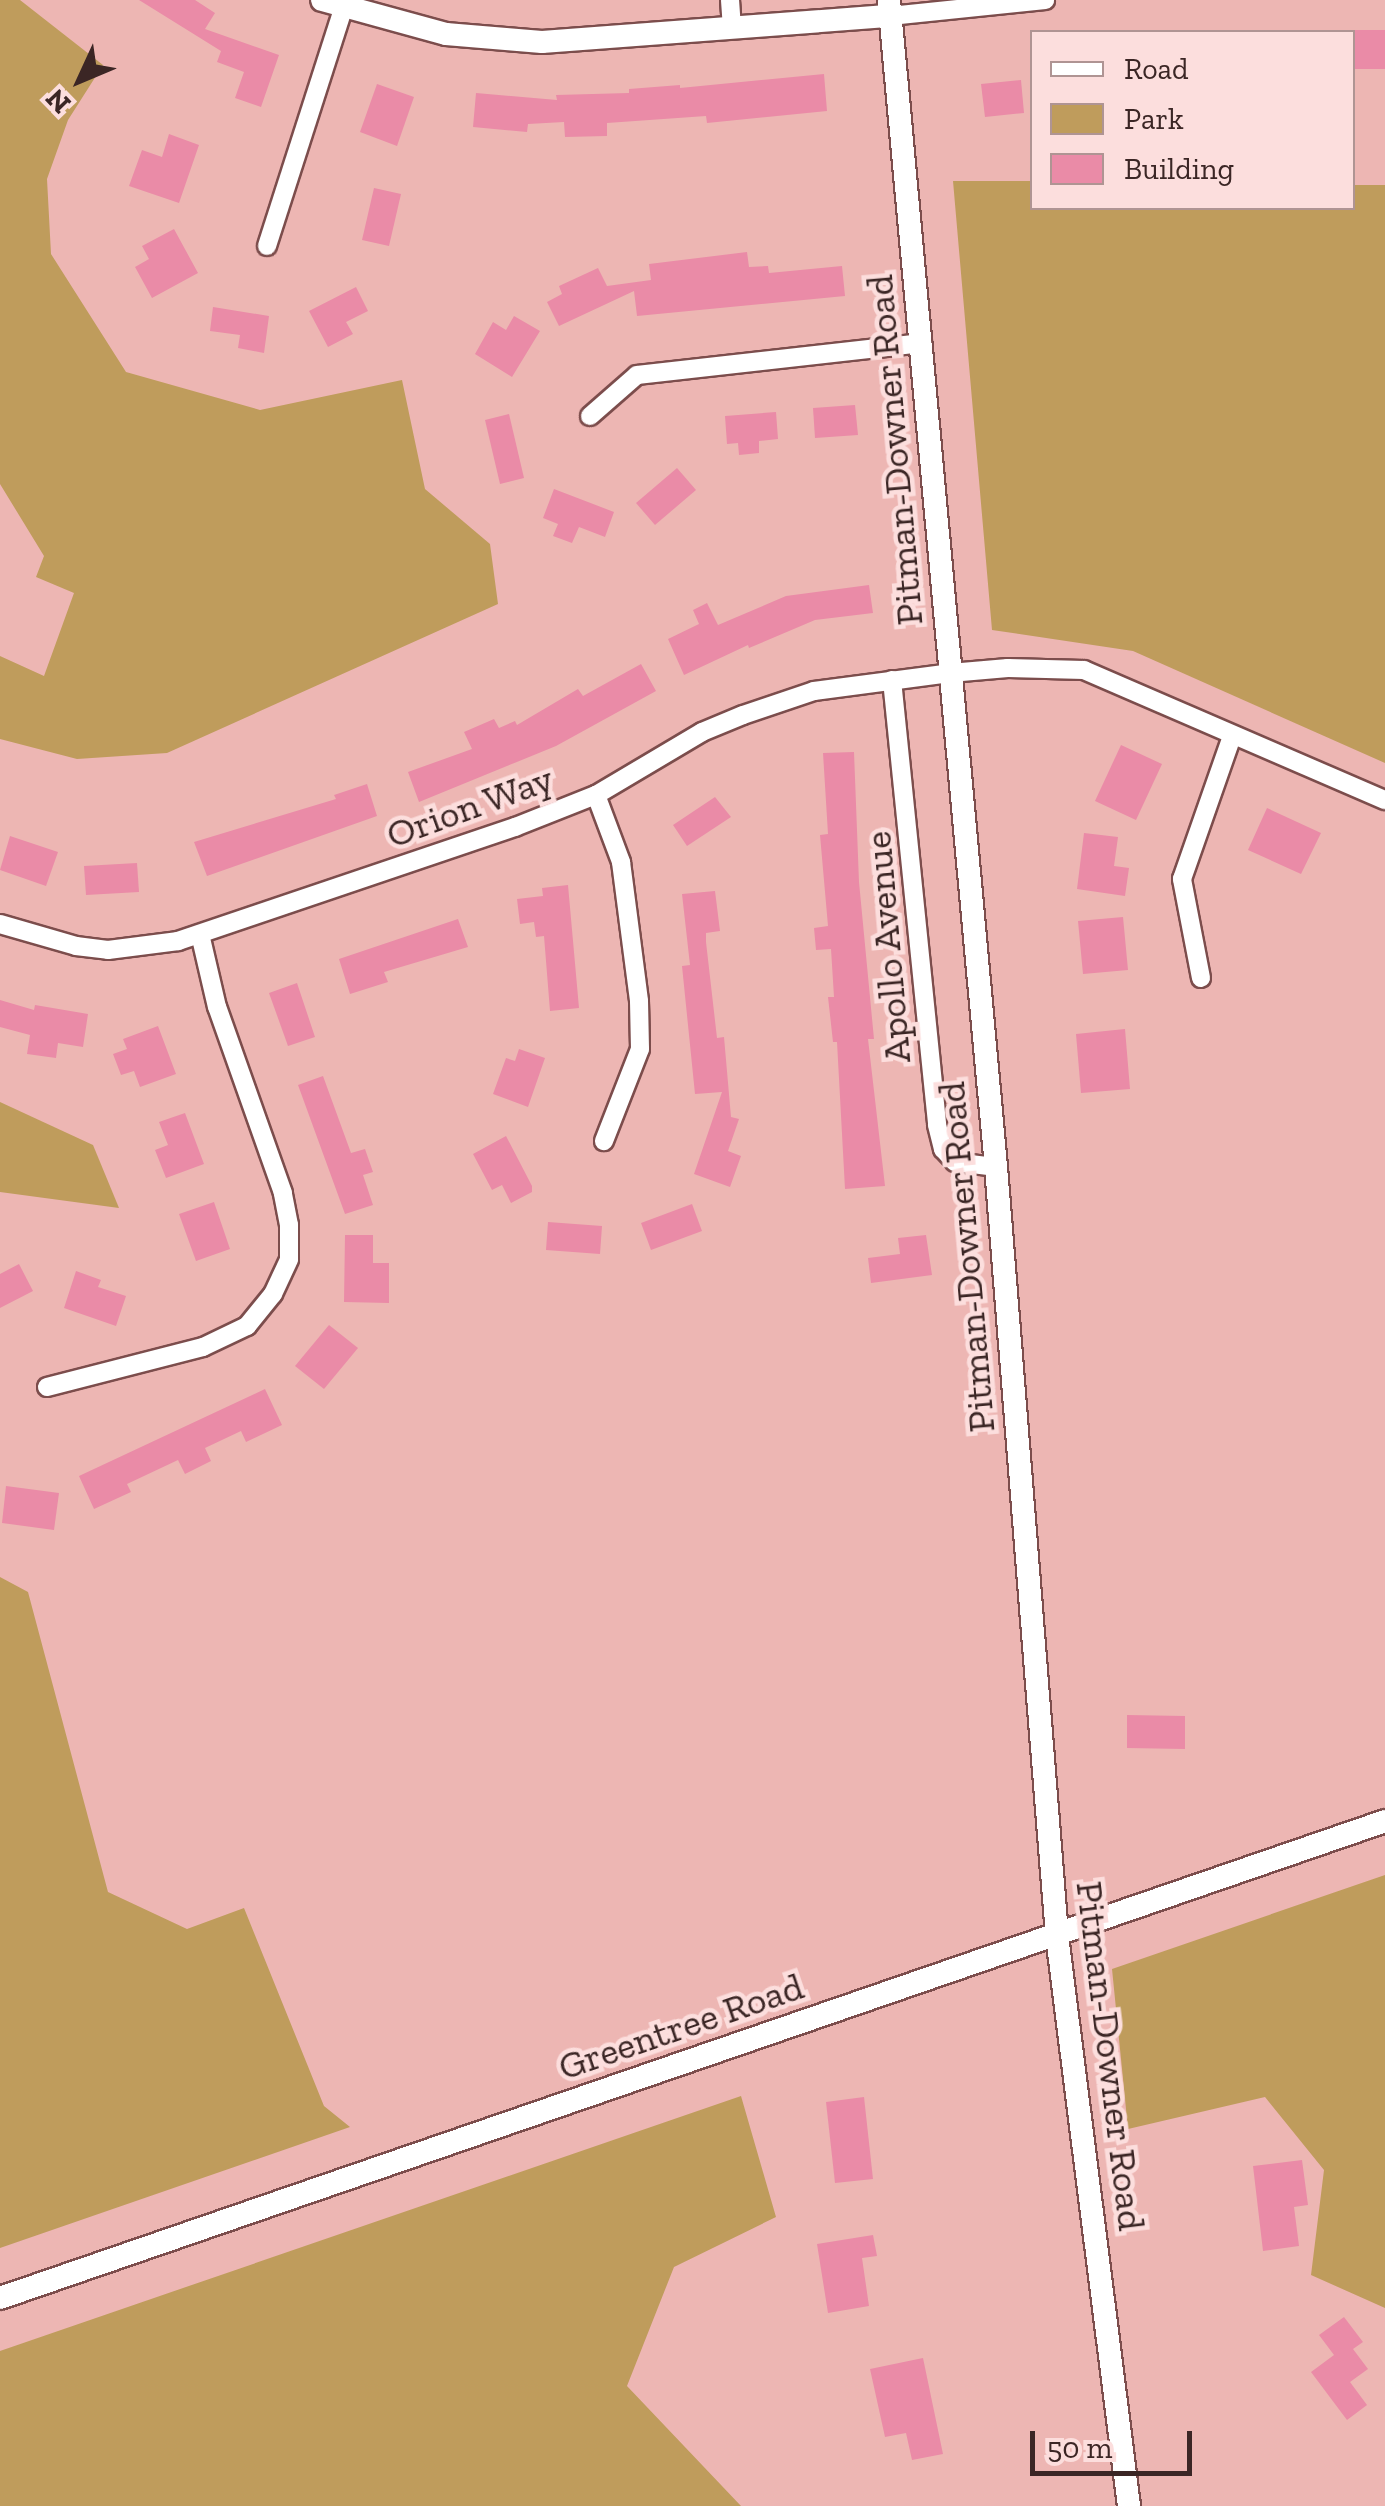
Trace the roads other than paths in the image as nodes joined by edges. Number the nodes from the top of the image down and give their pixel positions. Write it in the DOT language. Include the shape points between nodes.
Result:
graph roads {
  1 [pos="730,0"];
  2 [pos="1045,0"];
  3 [pos="337,3"];
  4 [pos="889,8"];
  5 [pos="732,28"];
  6 [pos="266,246"];
  7 [pos="922,342"];
  8 [pos="590,416"];
  9 [pos="950,673"];
  10 [pos="892,680"];
  11 [pos="1232,736"];
  12 [pos="596,794"];
  13 [pos="1385,800"];
  14 [pos="0,924"];
  15 [pos="200,934"];
  16 [pos="1202,978"];
  17 [pos="604,1141"];
  18 [pos="996,1167"];
  19 [pos="47,1387"];
  20 [pos="1385,1821"];
  21 [pos="1057,1936"];
  22 [pos="0,2298"];
  23 [pos="1129,2506"];
  1 -- 5 [label="street"];
  2 -- 4 [label="street"];
  3 -- 5 [label="street" via="484,40"];
  3 -- 6 [label="street"];
  4 -- 5 [label="street"];
  4 -- 7 [label="street, Pitman-Downer Road"];
  7 -- 8 [label="street" via="637,375"];
  7 -- 9 [label="street, Pitman-Downer Road"];
  9 -- 10 [label="street, Orion Way"];
  9 -- 11 [label="street, Orion Way" via="1084,670"];
  9 -- 18 [label="street, Pitman-Downer Road"];
  10 -- 12 [label="street, Orion Way" via="814,691 743,715"];
  10 -- 18 [label="street, Apollo Avenue" via="937,1124 943,1149 955,1162"];
  11 -- 13 [label="street, Orion Way"];
  11 -- 16 [label="street" via="1182,879"];
  12 -- 15 [label="street, Orion Way"];
  12 -- 17 [label="street" via="621,862 640,1049"];
  14 -- 15 [label="street, Orion Way" via="108,950"];
  15 -- 19 [label="street" via="217,1007 283,1193 289,1260 247,1326 203,1348"];
  18 -- 21 [label="street, Pitman-Downer Road"];
  20 -- 21 [label="street, Greentree Road"];
  21 -- 22 [label="street, Greentree Road"];
  21 -- 23 [label="street, Pitman-Downer Road"];
}
